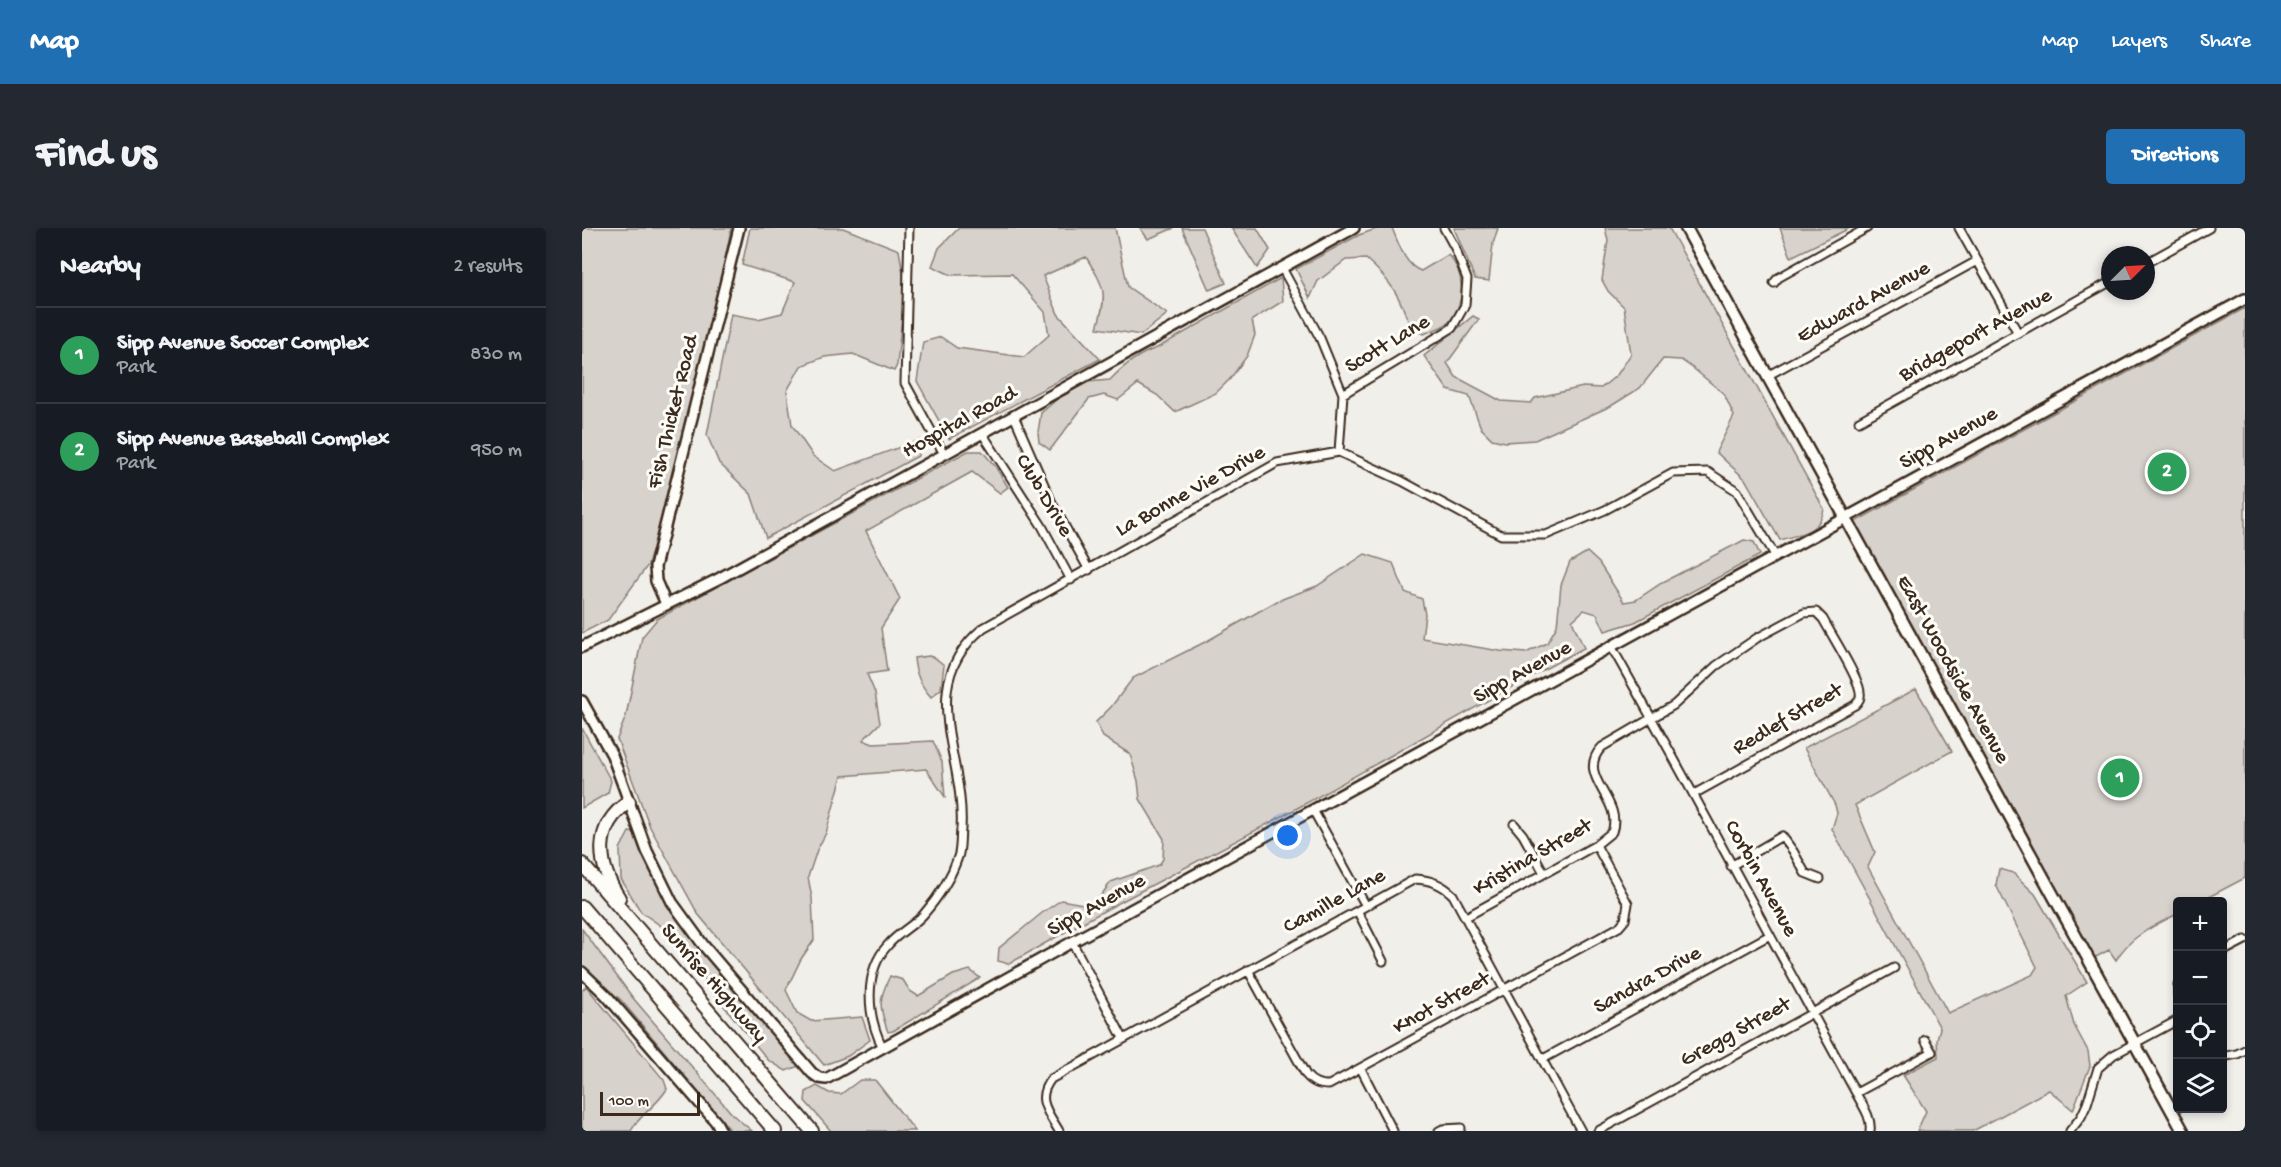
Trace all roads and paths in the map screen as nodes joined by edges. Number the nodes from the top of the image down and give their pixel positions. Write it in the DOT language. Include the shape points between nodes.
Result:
graph roads {
  1 [pos="739,228"];
  2 [pos="909,228"];
  3 [pos="1354,228"];
  4 [pos="1443,228"];
  5 [pos="1686,228"];
  6 [pos="1867,228"];
  7 [pos="1959,228"];
  8 [pos="2210,228"];
  9 [pos="2155,258"];
  10 [pos="1977,261"];
  11 [pos="1282,268"];
  12 [pos="1774,283"];
  13 [pos="2101,287"];
  14 [pos="2245,298"];
  15 [pos="2018,333"];
  16 [pos="1767,376"];
  17 [pos="1343,394"];
  18 [pos="1014,416"];
  19 [pos="1859,421"];
  20 [pos="982,433"];
  21 [pos="1339,452"];
  22 [pos="944,454"];
  23 [pos="1846,518"];
  24 [pos="1776,557"];
  25 [pos="1089,570"];
  26 [pos="1071,580"];
  27 [pos="666,604"];
  28 [pos="1611,646"];
  29 [pos="582,647"];
  30 [pos="582,701"];
  31 [pos="1652,719"];
  32 [pos="1694,794"];
  33 [pos="629,802"];
  34 [pos="1313,810"];
  35 [pos="1514,824"];
  36 [pos="1596,845"];
  37 [pos="582,864"];
  38 [pos="1731,866"];
  39 [pos="1544,873"];
  40 [pos="1820,879"];
  41 [pos="1366,906"];
  42 [pos="582,907"];
  43 [pos="1358,912"];
  44 [pos="582,915"];
  45 [pos="1466,917"];
  46 [pos="640,932"];
  47 [pos="1770,935"];
  48 [pos="2245,940"];
  49 [pos="1072,942"];
  50 [pos="620,951"];
  51 [pos="2225,951"];
  52 [pos="1383,961"];
  53 [pos="1894,968"];
  54 [pos="1248,970"];
  55 [pos="582,972"];
  56 [pos="1503,991"];
  57 [pos="1812,1012"];
  58 [pos="2173,1023"];
  59 [pos="1123,1038"];
  60 [pos="1925,1040"];
  61 [pos="2135,1043"];
  62 [pos="883,1048"];
  63 [pos="2245,1050"];
  64 [pos="2227,1056"];
  65 [pos="1543,1059"];
  66 [pos="1361,1069"];
  67 [pos="1856,1093"];
  68 [pos="1461,1128"];
  69 [pos="721,1131"];
  70 [pos="775,1131"];
  71 [pos="812,1131"];
  72 [pos="1059,1131"];
  73 [pos="1393,1131"];
  74 [pos="1439,1131"];
  75 [pos="1581,1131"];
  76 [pos="1598,1131"];
  77 [pos="1870,1131"];
  78 [pos="2070,1131"];
  79 [pos="2183,1131"];
  1 -- 27 [label="street, Fish Thicket Road" via="655,567 656,581"];
  2 -- 22 [label="street" via="905,383"];
  3 -- 11 [label="street, Hospital Road"];
  4 -- 17 [label="street, Scott Lane" via="1467,279 1465,305 1452,328"];
  5 -- 16 [label="main road, East Woodside Avenue"];
  6 -- 12 [label="street"];
  7 -- 10 [label="street"];
  8 -- 9 [label="street"];
  10 -- 15 [label="street"];
  10 -- 16 [label="street, Edward Avenue"];
  11 -- 17 [label="street" via="1320,338"];
  11 -- 18 [label="street, Hospital Road"];
  13 -- 15 [label="street, Bridgeport Avenue"];
  14 -- 23 [label="street, Sipp Avenue"];
  15 -- 19 [label="street, Bridgeport Avenue"];
  16 -- 23 [label="main road, East Woodside Avenue"];
  17 -- 21 [label="street"];
  18 -- 20 [label="street, Hospital Road"];
  18 -- 25 [label="street" via="1053,505"];
  20 -- 22 [label="street, Hospital Road"];
  20 -- 26 [label="street, Club Drive" via="1042,526"];
  21 -- 24 [label="street" via="1501,536 1546,535 1605,510 1673,473 1708,472 1737,491"];
  21 -- 25 [label="street, La Bonne Vie Drive" via="1277,463"];
  22 -- 27 [label="street, Hospital Road"];
  23 -- 24 [label="street, Sipp Avenue"];
  23 -- 61 [label="main road, East Woodside Avenue"];
  24 -- 28 [label="street, Sipp Avenue"];
  25 -- 26 [label="street, La Bonne Vie Drive"];
  26 -- 62 [label="street, La Bonne Vie Drive" via="983,628 962,648 951,668 945,692 962,809 959,855 942,890 921,917 885,947 877,962 870,1010"];
  27 -- 29 [label="street, Hospital Road"];
  28 -- 31 [label="street, Corbin Avenue"];
  28 -- 34 [label="street, Sipp Avenue"];
  30 -- 33 [label="street" via="605,740"];
  31 -- 32 [label="street, Corbin Avenue"];
  31 -- 32 [label="street, Redlef Street" via="1757,638 1804,614 1816,612 1823,619 1859,688 1859,701"];
  31 -- 36 [label="street, Kristina Street" via="1596,753 1592,762 1594,772 1612,807 1615,823 1612,832"];
  32 -- 38 [label="street, Corbin Avenue"];
  33 -- 46 [label="highway" via="618,809 607,827 602,857 613,888"];
  33 -- 62 [label="street, Sipp Avenue" via="655,869 682,917 812,1073 830,1078"];
  34 -- 41 [label="street"];
  34 -- 49 [label="street, Sipp Avenue"];
  35 -- 39 [label="street"];
  36 -- 39 [label="street, Kristina Street"];
  36 -- 56 [label="street, Knot Street" via="1626,897 1625,920 1620,927"];
  37 -- 46 [label="highway, Sunrise Highway"];
  38 -- 40 [label="street" via="1782,836 1804,873"];
  38 -- 47 [label="street, Corbin Avenue"];
  39 -- 45 [label="street, Kristina Street"];
  41 -- 43 [label="street, Camille Lane"];
  41 -- 45 [label="street, Camille Lane" via="1415,879 1428,879 1453,895"];
  42 -- 50 [label="highway"];
  43 -- 52 [label="street"];
  43 -- 54 [label="street, Camille Lane"];
  44 -- 50 [label="highway"];
  45 -- 56 [label="street, Camille Lane"];
  46 -- 71 [label="highway, Sunrise Highway"];
  47 -- 57 [label="street, Corbin Avenue"];
  47 -- 65 [label="street, Sandra Drive"];
  48 -- 51 [label="street"];
  49 -- 59 [label="street"];
  49 -- 62 [label="street, Sipp Avenue"];
  50 -- 70 [label="highway"];
  53 -- 57 [label="street, Gregg Street"];
  54 -- 59 [label="street, Camille Lane"];
  54 -- 66 [label="street, Knot Street" via="1311,1081 1329,1085"];
  55 -- 69 [label="street" via="606,994"];
  56 -- 65 [label="street, Camille Lane"];
  56 -- 66 [label="street, Knot Street"];
  57 -- 67 [label="street, Corbin Avenue"];
  57 -- 76 [label="street, Gregg Street"];
  58 -- 61 [label="street"];
  59 -- 72 [label="street, Camille Lane" via="1051,1079 1044,1088 1042,1097"];
  60 -- 67 [label="street" via="1932,1052"];
  61 -- 78 [label="street" via="2113,1054 2098,1068 2087,1104"];
  61 -- 79 [label="main road, East Woodside Avenue"];
  63 -- 64 [label="street"];
  65 -- 75 [label="street, Camille Lane"];
  66 -- 73 [label="street"];
  67 -- 77 [label="street, Corbin Avenue" via="1869,1118"];
  68 -- 74 [label="street"];
}
